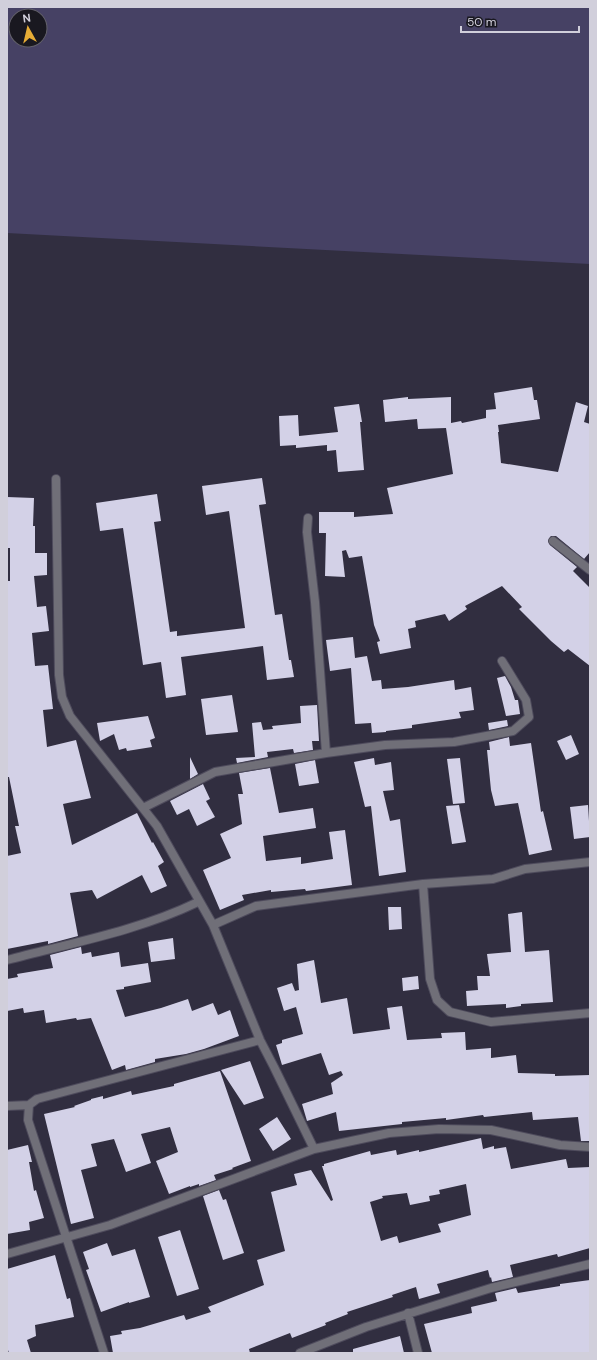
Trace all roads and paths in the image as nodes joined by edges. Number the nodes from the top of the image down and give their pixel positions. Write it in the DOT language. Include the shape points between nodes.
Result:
graph roads {
  1 [pos="56,479"];
  2 [pos="308,518"];
  3 [pos="553,541"];
  4 [pos="590,570"];
  5 [pos="502,661"];
  6 [pos="326,753"];
  7 [pos="143,808"];
  8 [pos="590,862"];
  9 [pos="423,884"];
  10 [pos="198,902"];
  11 [pos="213,925"];
  12 [pos="7,960"];
  13 [pos="590,1014"];
  14 [pos="260,1040"];
  15 [pos="29,1105"];
  16 [pos="7,1106"];
  17 [pos="590,1147"];
  18 [pos="314,1149"];
  19 [pos="67,1238"];
  20 [pos="7,1254"];
  21 [pos="590,1264"];
  22 [pos="408,1314"];
  23 [pos="104,1353"];
  24 [pos="300,1353"];
  25 [pos="418,1353"];
  1 -- 7 [label="street" via="59,675 62,697 70,716"];
  2 -- 6 [label="street" via="307,532"];
  3 -- 4 [label="street"];
  5 -- 6 [label="street" via="526,700 529,718 513,731 454,742 385,745"];
  6 -- 7 [label="street" via="215,772"];
  7 -- 10 [label="street" via="157,826"];
  8 -- 9 [label="street" via="525,869 493,879"];
  9 -- 11 [label="street" via="256,906"];
  9 -- 13 [label="street" via="430,979 437,1000 450,1012 491,1022"];
  10 -- 11 [label="street"];
  10 -- 12 [label="street" via="147,924"];
  11 -- 14 [label="street"];
  14 -- 15 [label="street" via="37,1099"];
  14 -- 18 [label="street"];
  15 -- 16 [label="street"];
  15 -- 19 [label="street" via="28,1120"];
  17 -- 18 [label="street" via="560,1145 491,1130 439,1129 389,1133"];
  18 -- 19 [label="street" via="110,1225"];
  19 -- 20 [label="street"];
  19 -- 23 [label="street"];
  21 -- 22 [label="street" via="491,1288"];
  22 -- 24 [label="street" via="366,1327"];
  22 -- 25 [label="street"];
}
